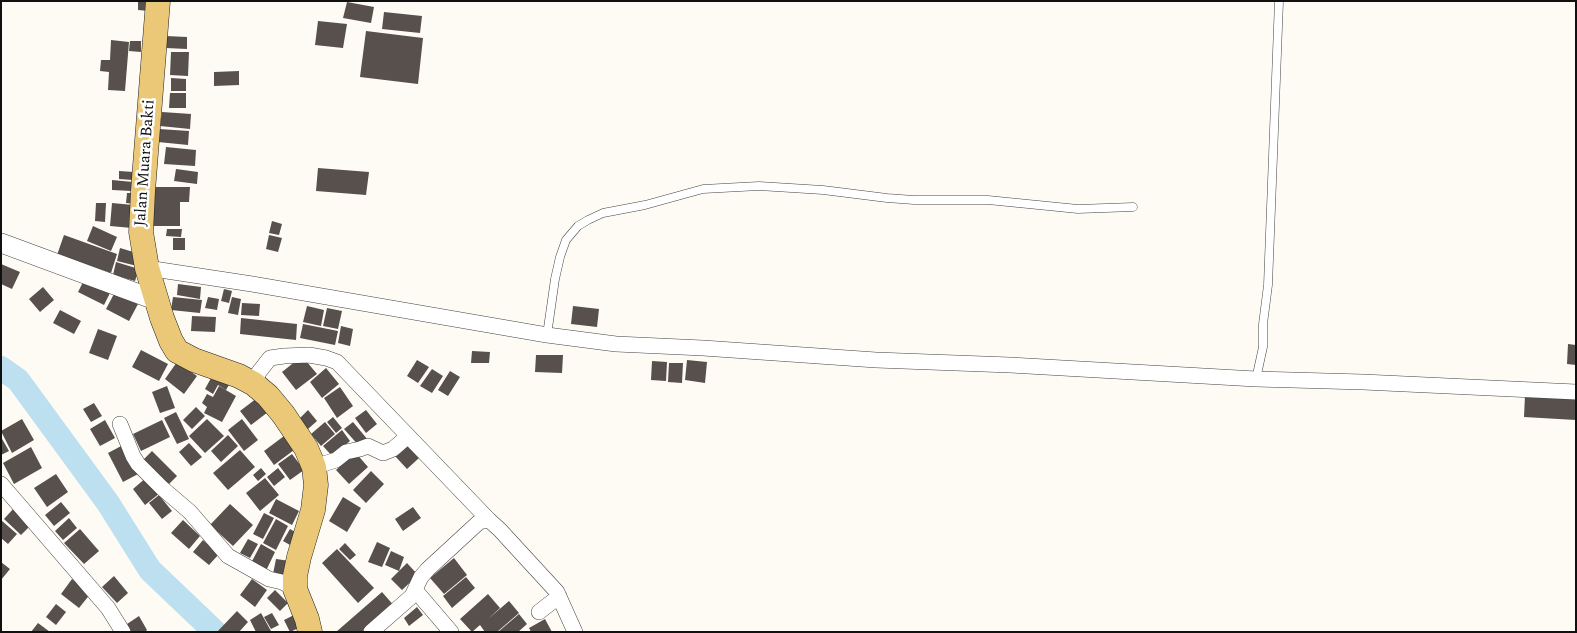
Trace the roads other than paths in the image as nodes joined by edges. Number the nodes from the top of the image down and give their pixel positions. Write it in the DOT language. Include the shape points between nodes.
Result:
graph roads {
  1 [pos="1279,1"];
  2 [pos="158,2"];
  3 [pos="1133,207"];
  4 [pos="1,242"];
  5 [pos="148,268"];
  6 [pos="160,309"];
  7 [pos="547,335"];
  8 [pos="1256,379"];
  9 [pos="254,384"];
  10 [pos="1576,392"];
  11 [pos="120,424"];
  12 [pos="408,436"];
  13 [pos="314,467"];
  14 [pos="3,489"];
  15 [pos="489,520"];
  16 [pos="295,588"];
  17 [pos="415,590"];
  18 [pos="558,596"];
  19 [pos="539,612"];
  20 [pos="124,632"];
  21 [pos="310,632"];
  22 [pos="371,632"];
  23 [pos="451,632"];
  24 [pos="575,632"];
  1 -- 8 [label="lane" via="1268,284 1262,324 1263,347"];
  2 -- 5 [label="main road, Jalan Muara Bakti" via="141,232"];
  3 -- 7 [label="lane" via="1078,209 988,200 914,200 759,186 703,189 603,213 578,226 566,240 560,257"];
  4 -- 6 [label="street"];
  5 -- 6 [label="main road, Jalan Muara Bakti"];
  5 -- 7 [label="street"];
  6 -- 9 [label="main road, Jalan Muara Bakti" via="177,351"];
  7 -- 8 [label="street" via="616,344"];
  8 -- 10 [label="street"];
  9 -- 12 [label="street" via="270,358 309,355 326,358 337,362"];
  9 -- 13 [label="main road, Jalan Muara Bakti" via="268,396 296,432"];
  11 -- 16 [label="street" via="138,464 190,512 228,556 269,579"];
  12 -- 13 [label="street" via="393,450 383,453 368,446"];
  12 -- 15 [label="street"];
  13 -- 16 [label="main road, Jalan Muara Bakti" via="313,510 299,557"];
  14 -- 20 [label="street" via="108,608"];
  15 -- 17 [label="street" via="479,522 428,569"];
  15 -- 18 [label="street"];
  16 -- 21 [label="main road, Jalan Muara Bakti"];
  17 -- 22 [label="street"];
  17 -- 23 [label="street"];
  18 -- 19 [label="street"];
  18 -- 24 [label="street"];
}
